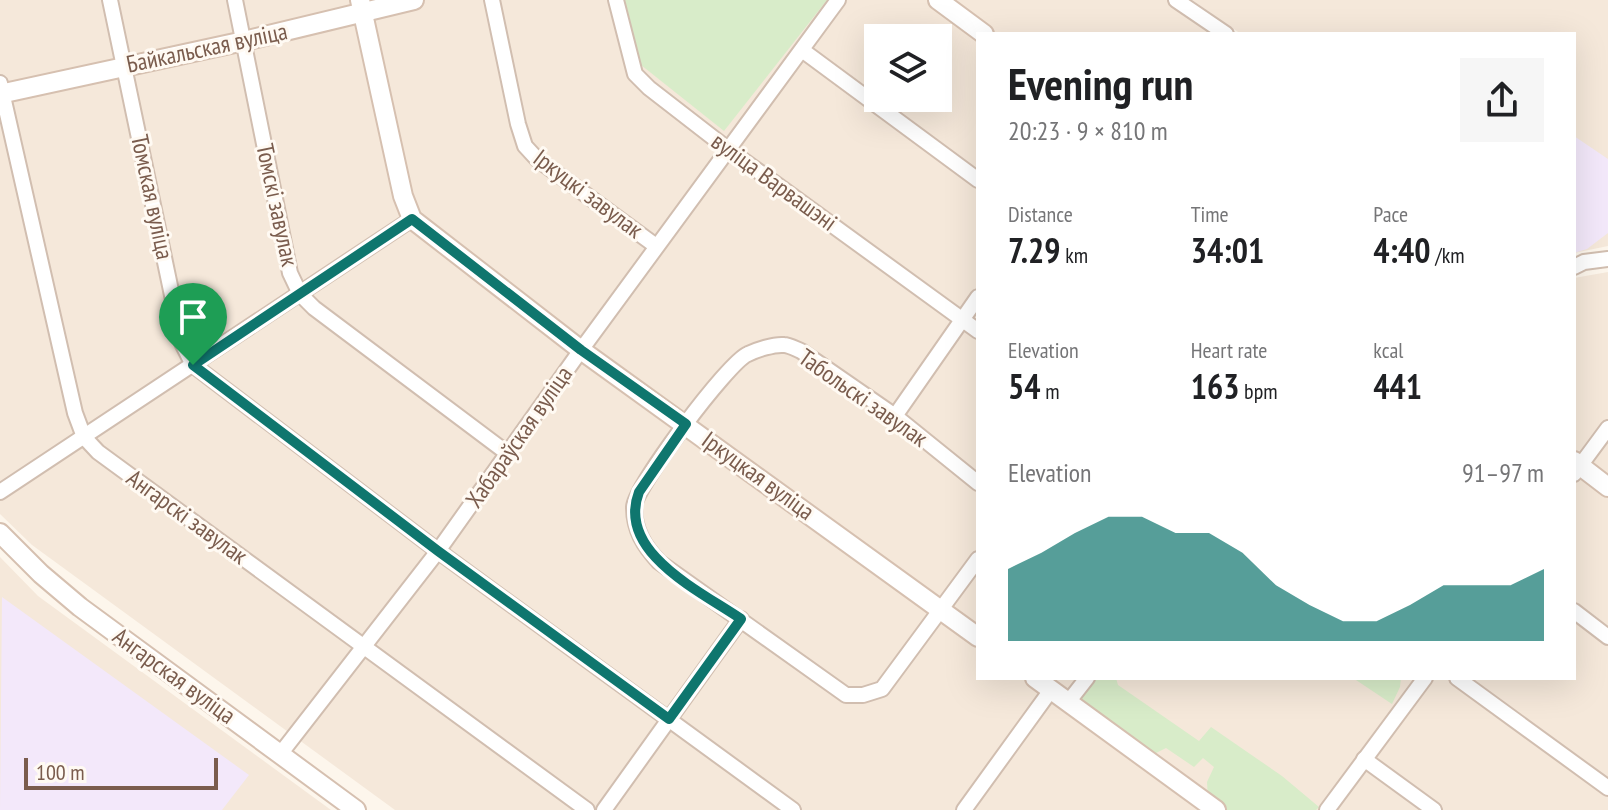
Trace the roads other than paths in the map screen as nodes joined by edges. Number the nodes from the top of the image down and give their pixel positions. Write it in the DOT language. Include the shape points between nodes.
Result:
graph roads {
  1 [pos="110,0"];
  2 [pos="235,0"];
  3 [pos="414,0"];
  4 [pos="492,0"];
  5 [pos="616,0"];
  6 [pos="838,0"];
  7 [pos="938,0"];
  8 [pos="1176,0"];
  9 [pos="361,6"];
  10 [pos="981,32"];
  11 [pos="1223,32"];
  12 [pos="244,41"];
  13 [pos="802,50"];
  14 [pos="124,66"];
  15 [pos="1,90"];
  16 [pos="729,150"];
  17 [pos="976,179"];
  18 [pos="412,219"];
  19 [pos="656,246"];
  20 [pos="1608,259"];
  21 [pos="1576,266"];
  22 [pos="300,294"];
  23 [pos="976,300"];
  24 [pos="962,319"];
  25 [pos="976,330"];
  26 [pos="581,350"];
  27 [pos="193,365"];
  28 [pos="895,416"];
  29 [pos="686,424"];
  30 [pos="1608,428"];
  31 [pos="84,437"];
  32 [pos="507,453"];
  33 [pos="1576,467"];
  34 [pos="976,481"];
  35 [pos="1608,487"];
  36 [pos="0,492"];
  37 [pos="0,533"];
  38 [pos="438,551"];
  39 [pos="976,562"];
  40 [pos="940,610"];
  41 [pos="1576,613"];
  42 [pos="741,619"];
  43 [pos="976,636"];
  44 [pos="1608,637"];
  45 [pos="364,648"];
  46 [pos="1038,680"];
  47 [pos="1085,680"];
  48 [pos="1423,680"];
  49 [pos="1460,680"];
  50 [pos="1051,690"];
  51 [pos="1069,701"];
  52 [pos="669,719"];
  53 [pos="281,753"];
  54 [pos="1364,759"];
  55 [pos="1608,788"];
  56 [pos="356,810"];
  57 [pos="587,810"];
  58 [pos="604,810"];
  59 [pos="793,810"];
  60 [pos="964,810"];
  61 [pos="1216,810"];
  62 [pos="1327,810"];
  63 [pos="1434,810"];
  1 -- 14 [label="street, Томская вуліца"];
  2 -- 12 [label="street, Томскі завулак"];
  3 -- 9 [label="street, Байкальская вуліца"];
  4 -- 19 [label="street, Іркуцкі завулак" via="525,146"];
  5 -- 16 [label="street, вуліца Варвашэні" via="635,74"];
  6 -- 13 [label="street, Хабараўская вуліца"];
  7 -- 10 [label="street"];
  8 -- 11 [label="street"];
  9 -- 12 [label="street, Байкальская вуліца"];
  9 -- 18 [label="street"];
  12 -- 14 [label="street, Байкальская вуліца"];
  12 -- 22 [label="street, Томскі завулак" via="290,273"];
  13 -- 16 [label="street, Хабараўская вуліца"];
  13 -- 17 [label="street"];
  14 -- 15 [label="street, Байкальская вуліца"];
  14 -- 27 [label="street, Томская вуліца" via="182,343"];
  15 -- 31 [label="street"];
  16 -- 19 [label="street, Хабараўская вуліца"];
  16 -- 24 [label="street, вуліца Варвашэні"];
  18 -- 22 [label="street"];
  18 -- 26 [label="street, Іркуцкая вуліца"];
  19 -- 26 [label="street, Хабараўская вуліца"];
  20 -- 21 [label="street"];
  22 -- 27 [label="street"];
  22 -- 32 [label="street, Томскі завулак"];
  23 -- 24 [label="street"];
  24 -- 25 [label="street, вуліца Варвашэні"];
  24 -- 28 [label="street"];
  26 -- 29 [label="street, Іркуцкая вуліца"];
  26 -- 32 [label="street, Хабараўская вуліца"];
  27 -- 31 [label="street"];
  27 -- 38 [label="street"];
  28 -- 29 [label="street, Табольскі завулак" via="801,351 784,345 745,354"];
  28 -- 34 [label="street, Табольскі завулак"];
  29 -- 40 [label="street, Іркуцкая вуліца"];
  29 -- 42 [label="street, Табольскі завулак" via="639,492 634,504 637,528 645,548 659,562"];
  30 -- 33 [label="street"];
  31 -- 36 [label="street"];
  31 -- 45 [label="street, Ангарскі завулак"];
  32 -- 38 [label="street, Хабараўская вуліца"];
  33 -- 35 [label="street"];
  37 -- 53 [label="street, Ангарская вуліца" via="80,607"];
  38 -- 45 [label="street, Хабараўская вуліца"];
  38 -- 52 [label="street"];
  39 -- 40 [label="street, Табольскі завулак"];
  40 -- 42 [label="street, Табольскі завулак" via="882,689 863,695 846,695 829,685"];
  40 -- 43 [label="street, Іркуцкая вуліца"];
  41 -- 44 [label="street"];
  42 -- 52 [label="street"];
  45 -- 53 [label="street, Хабараўская вуліца"];
  45 -- 57 [label="street, Ангарскі завулак"];
  46 -- 50 [label="street"];
  47 -- 51 [label="street"];
  48 -- 54 [label="street"];
  49 -- 55 [label="street"];
  50 -- 51 [label="street"];
  50 -- 60 [label="street"];
  51 -- 61 [label="street"];
  52 -- 58 [label="street"];
  52 -- 59 [label="street"];
  53 -- 56 [label="street, Ангарская вуліца"];
  54 -- 62 [label="street"];
  54 -- 63 [label="street"];
}
